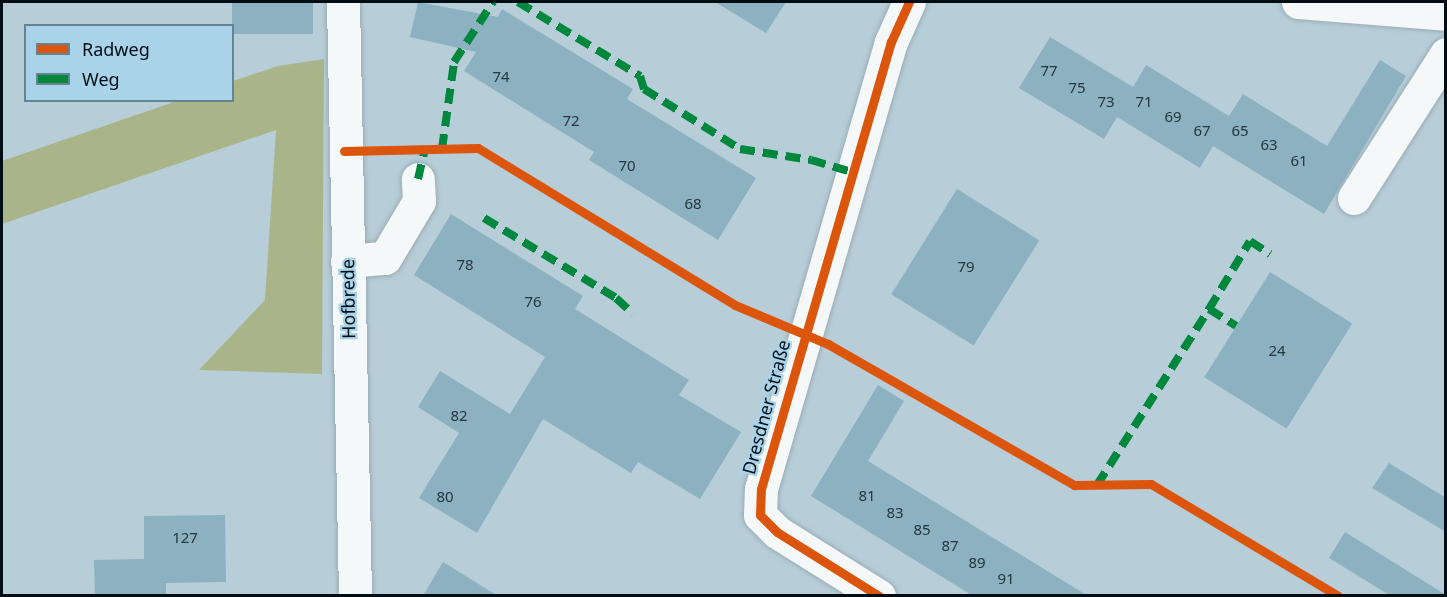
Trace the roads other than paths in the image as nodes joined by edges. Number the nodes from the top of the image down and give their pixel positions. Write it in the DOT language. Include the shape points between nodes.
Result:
graph roads {
  1 [pos="343,2"];
  2 [pos="909,2"];
  3 [pos="1298,2"];
  4 [pos="1446,14"];
  5 [pos="1446,54"];
  6 [pos="418,179"];
  7 [pos="1354,198"];
  8 [pos="347,261"];
  9 [pos="355,596"];
  10 [pos="879,596"];
  1 -- 8 [label="street, Hofbrede"];
  2 -- 10 [label="street, Dresdner Straße" via="891,42 761,489 760,514 777,532"];
  3 -- 4 [label="street"];
  5 -- 7 [label="street"];
  6 -- 8 [label="street" via="419,201 385,258"];
  8 -- 9 [label="street, Hofbrede"];
}
